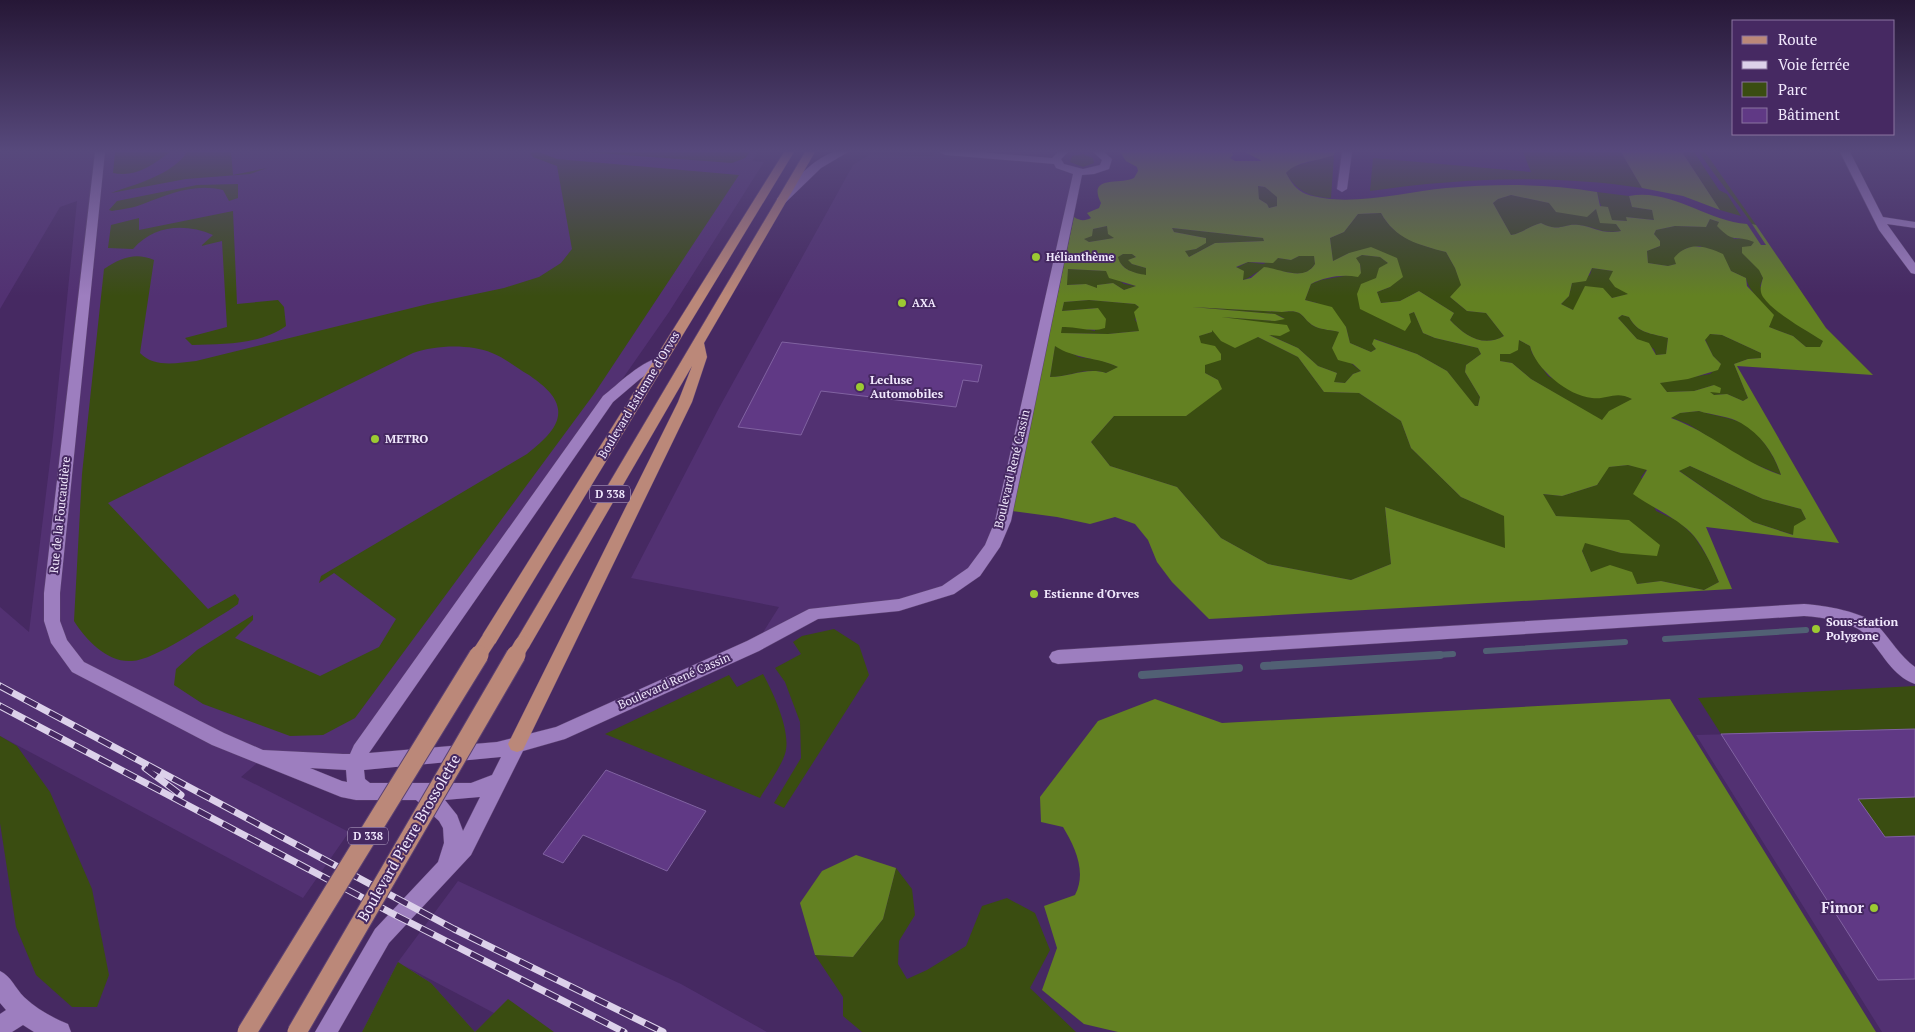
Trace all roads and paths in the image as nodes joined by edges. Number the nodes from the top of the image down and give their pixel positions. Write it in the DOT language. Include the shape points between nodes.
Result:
graph roads {
  1 [pos="95,200"];
  2 [pos="759,200"];
  3 [pos="1072,200"];
  4 [pos="1869,200"];
  5 [pos="780,202"];
  6 [pos="1879,220"];
  7 [pos="1915,225"];
  8 [pos="1915,271"];
  9 [pos="700,350"];
  10 [pos="660,361"];
  11 [pos="522,644"];
  12 [pos="1058,657"];
  13 [pos="1915,678"];
  14 [pos="517,744"];
  15 [pos="262,758"];
  16 [pos="356,762"];
  17 [pos="496,782"];
  18 [pos="412,792"];
  19 [pos="373,793"];
  20 [pos="447,866"];
  21 [pos="0,982"];
  22 [pos="24,1011"];
  23 [pos="0,1027"];
  24 [pos="60,1032"];
  25 [pos="247,1032"];
  26 [pos="297,1032"];
  27 [pos="326,1032"];
  1 -- 15 [label="street, Rue de la Foucaudière" via="53,583 52,621 60,643 78,667"];
  2 -- 10 [label="main road, Boulevard Estienne d'Orves / D 338"];
  3 -- 14 [label="street, Boulevard René Cassin" via="1003,521 992,547 974,572 948,590 899,605 815,613 755,645 559,734"];
  4 -- 6 [label="street"];
  5 -- 9 [label="main road, Boulevard Estienne d'Orves / D 338"];
  6 -- 7 [label="street"];
  6 -- 8 [label="street"];
  9 -- 11 [label="main road, Boulevard Estienne d'Orves / D 338"];
  9 -- 14 [label="main road, D 338" via="685,402"];
  10 -- 16 [label="street, D 338" via="635,376 608,399 360,750"];
  10 -- 25 [label="main road, Boulevard Estienne d'Orves / D 338, bridge"];
  11 -- 26 [label="main road, Boulevard Pierre Brossolette / D 338, bridge"];
  12 -- 13 [label="street" via="1804,610 1824,611 1862,624"];
  14 -- 16 [label="street, Rue de la Foucaudière" via="497,750"];
  14 -- 17 [label="street, D 338"];
  15 -- 16 [label="street, Rue de la Foucaudière"];
  15 -- 19 [label="street, Rue de la Foucaudière" via="341,789"];
  16 -- 19 [label="street" via="354,774 357,785 363,791"];
  17 -- 18 [label="street, Rue de la Foucaudière" via="478,791"];
  17 -- 20 [label="street, Rue de la Foucaudière" via="464,848"];
  18 -- 19 [label="street, Rue de la Foucaudière"];
  18 -- 20 [label="street, Rue de la Foucaudière" via="438,804 453,828 454,842"];
  20 -- 27 [label="street, Rue de la Foucaudière" via="382,936"];
  21 -- 22 [label="street" via="2,990"];
  22 -- 23 [label="street"];
  22 -- 24 [label="street"];
}
